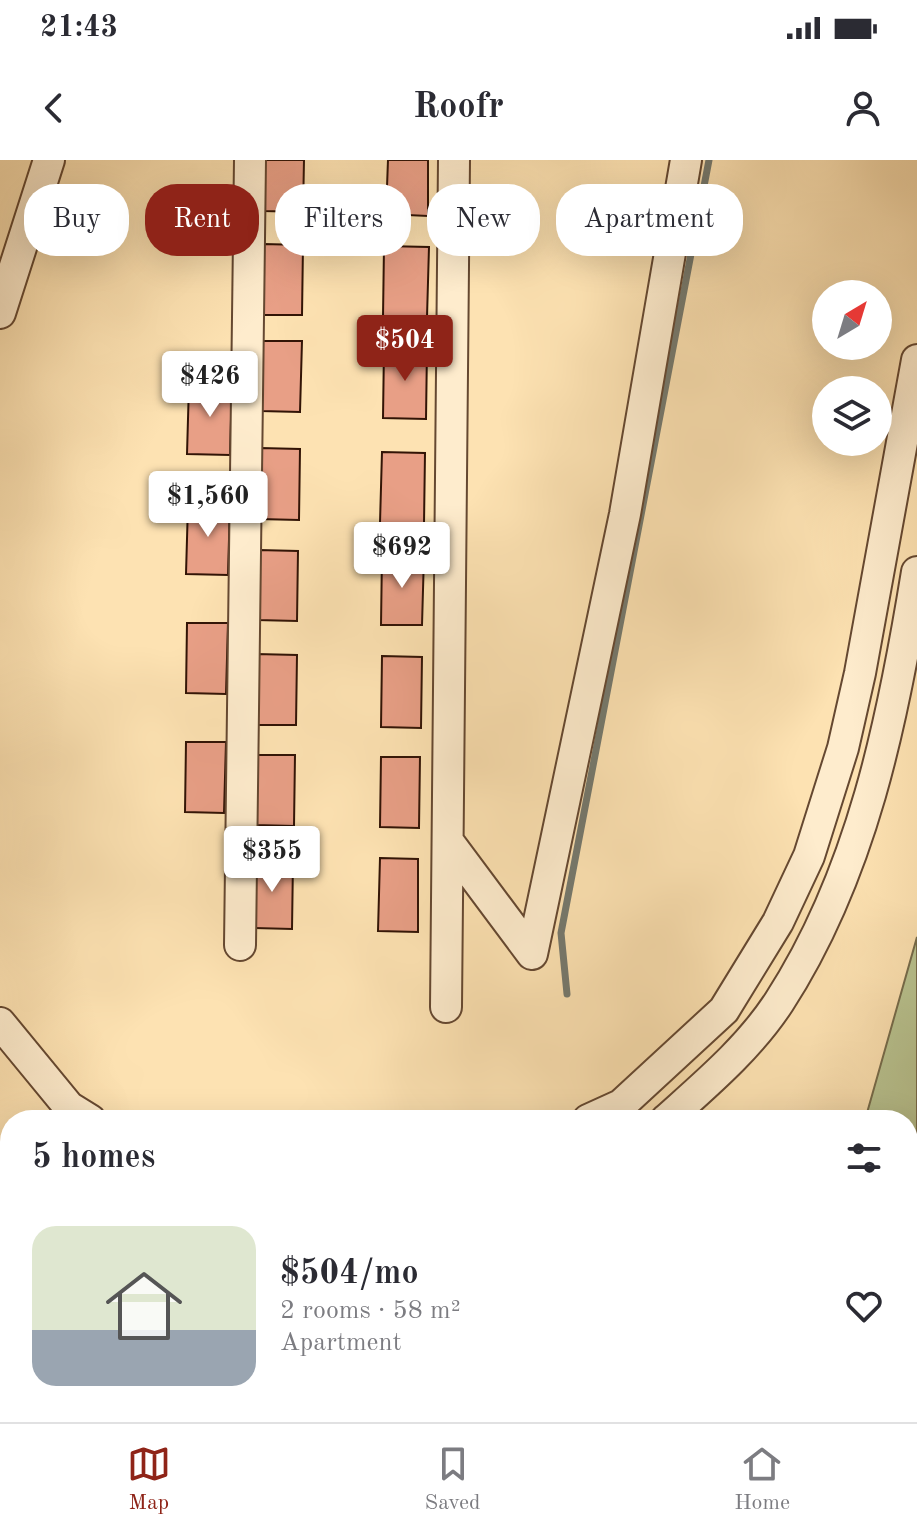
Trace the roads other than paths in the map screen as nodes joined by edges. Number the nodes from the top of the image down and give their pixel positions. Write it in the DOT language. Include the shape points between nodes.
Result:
graph roads {
  1 [pos="49,160"];
  2 [pos="250,160"];
  3 [pos="454,160"];
  4 [pos="686,160"];
  5 [pos="0,313"];
  6 [pos="917,360"];
  7 [pos="917,572"];
  8 [pos="450,844"];
  9 [pos="240,945"];
  10 [pos="446,1007"];
  11 [pos="0,1023"];
  12 [pos="74,1110"];
  13 [pos="610,1110"];
  14 [pos="677,1110"];
  1 -- 5 [label="street"];
  2 -- 9 [label="street"];
  3 -- 8 [label="street"];
  4 -- 8 [label="street" via="625,514 532,954"];
  6 -- 13 [label="street" via="860,673 809,856 778,922 724,1010"];
  7 -- 14 [label="street" via="884,746 828,912 778,1002 738,1054"];
  8 -- 10 [label="street"];
  11 -- 12 [label="street"];
}
